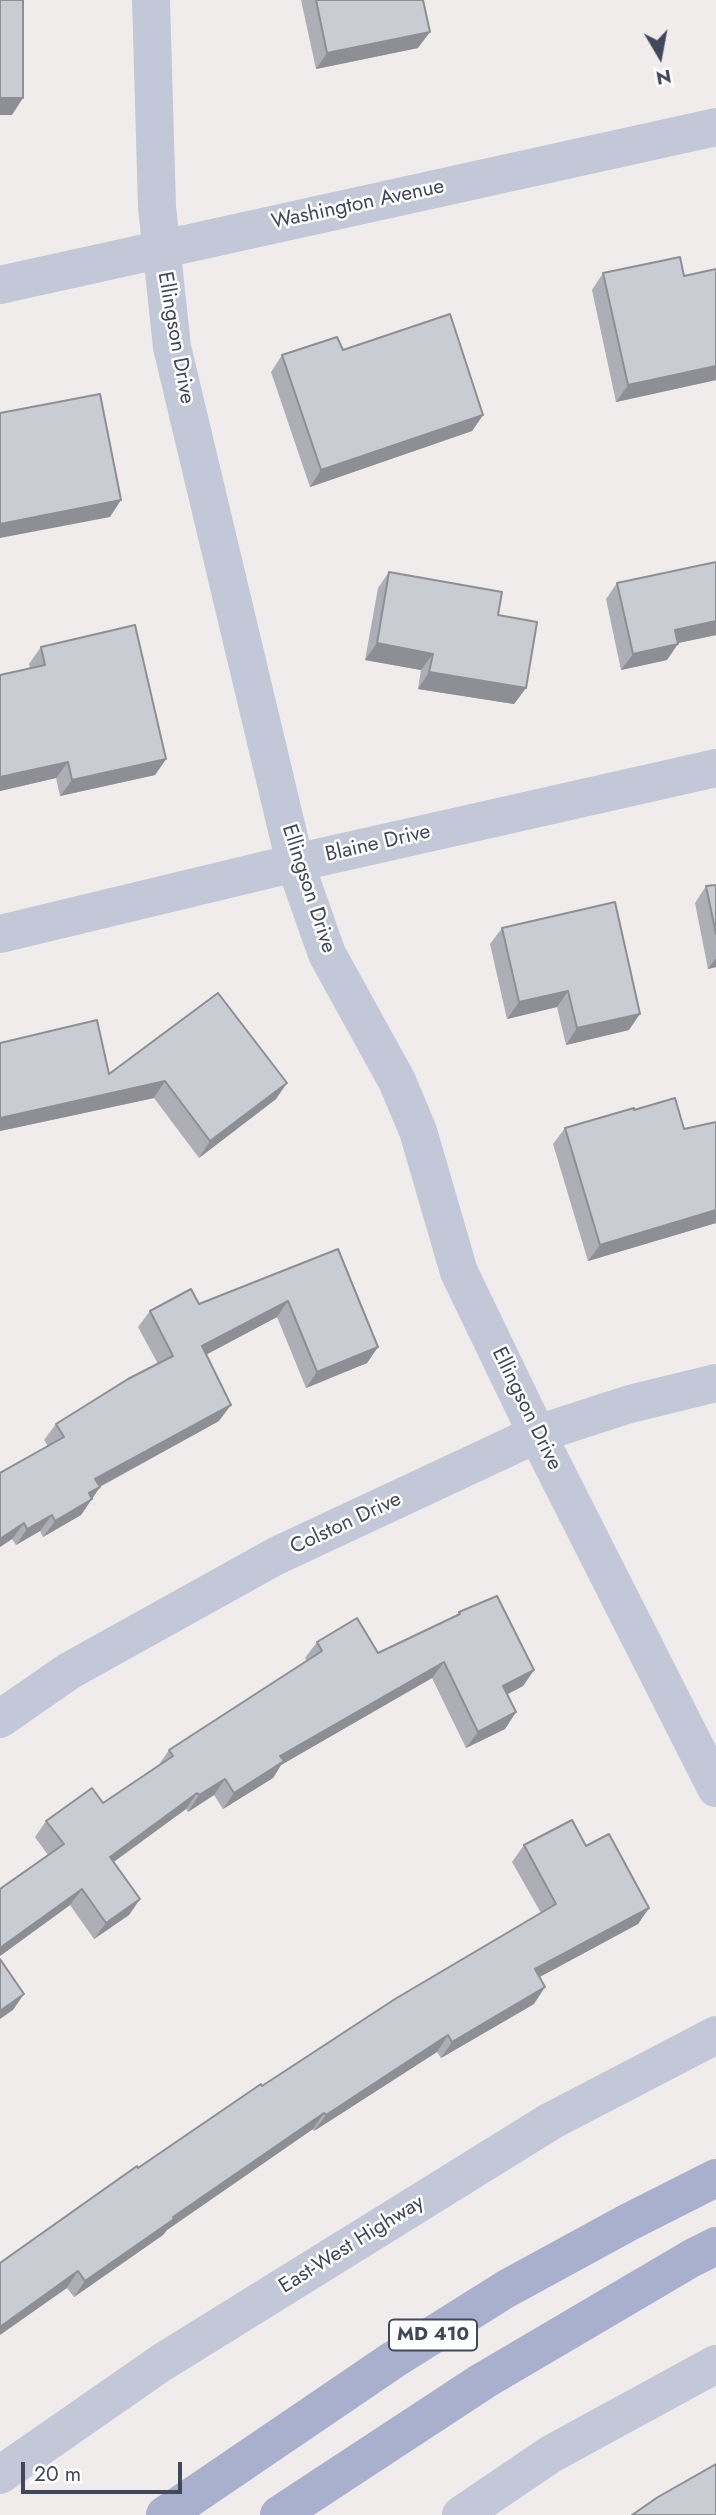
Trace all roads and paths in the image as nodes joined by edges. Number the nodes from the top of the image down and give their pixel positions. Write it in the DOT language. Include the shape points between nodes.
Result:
graph roads {
  1 [pos="151,0"];
  2 [pos="716,127"];
  3 [pos="160,248"];
  4 [pos="0,285"];
  5 [pos="716,768"];
  6 [pos="295,863"];
  7 [pos="0,934"];
  8 [pos="716,1383"];
  9 [pos="537,1434"];
  10 [pos="0,1719"];
  11 [pos="716,1788"];
  12 [pos="716,2035"];
  13 [pos="716,2178"];
  14 [pos="716,2246"];
  15 [pos="716,2364"];
  16 [pos="0,2476"];
  17 [pos="165,2515"];
  18 [pos="279,2515"];
  19 [pos="461,2515"];
  1 -- 3 [label="street, Ellingson Drive"];
  2 -- 3 [label="street, Washington Avenue"];
  3 -- 4 [label="street, Washington Avenue"];
  3 -- 6 [label="street, Ellingson Drive" via="172,347"];
  5 -- 6 [label="street, Blaine Drive"];
  6 -- 7 [label="street, Blaine Drive"];
  6 -- 9 [label="street, Ellingson Drive" via="327,954 397,1081 418,1131 460,1272"];
  8 -- 9 [label="street, Colston Drive"];
  9 -- 10 [label="street, Colston Drive" via="276,1556 69,1671"];
  9 -- 11 [label="street, Ellingson Drive"];
  12 -- 16 [label="street, East-West Highway" via="551,2121 161,2363"];
  13 -- 17 [label="main road, MD 410" via="506,2289"];
  14 -- 18 [label="main road, MD 410" via="483,2381"];
  15 -- 19 [label="street" via="551,2454"];
}
